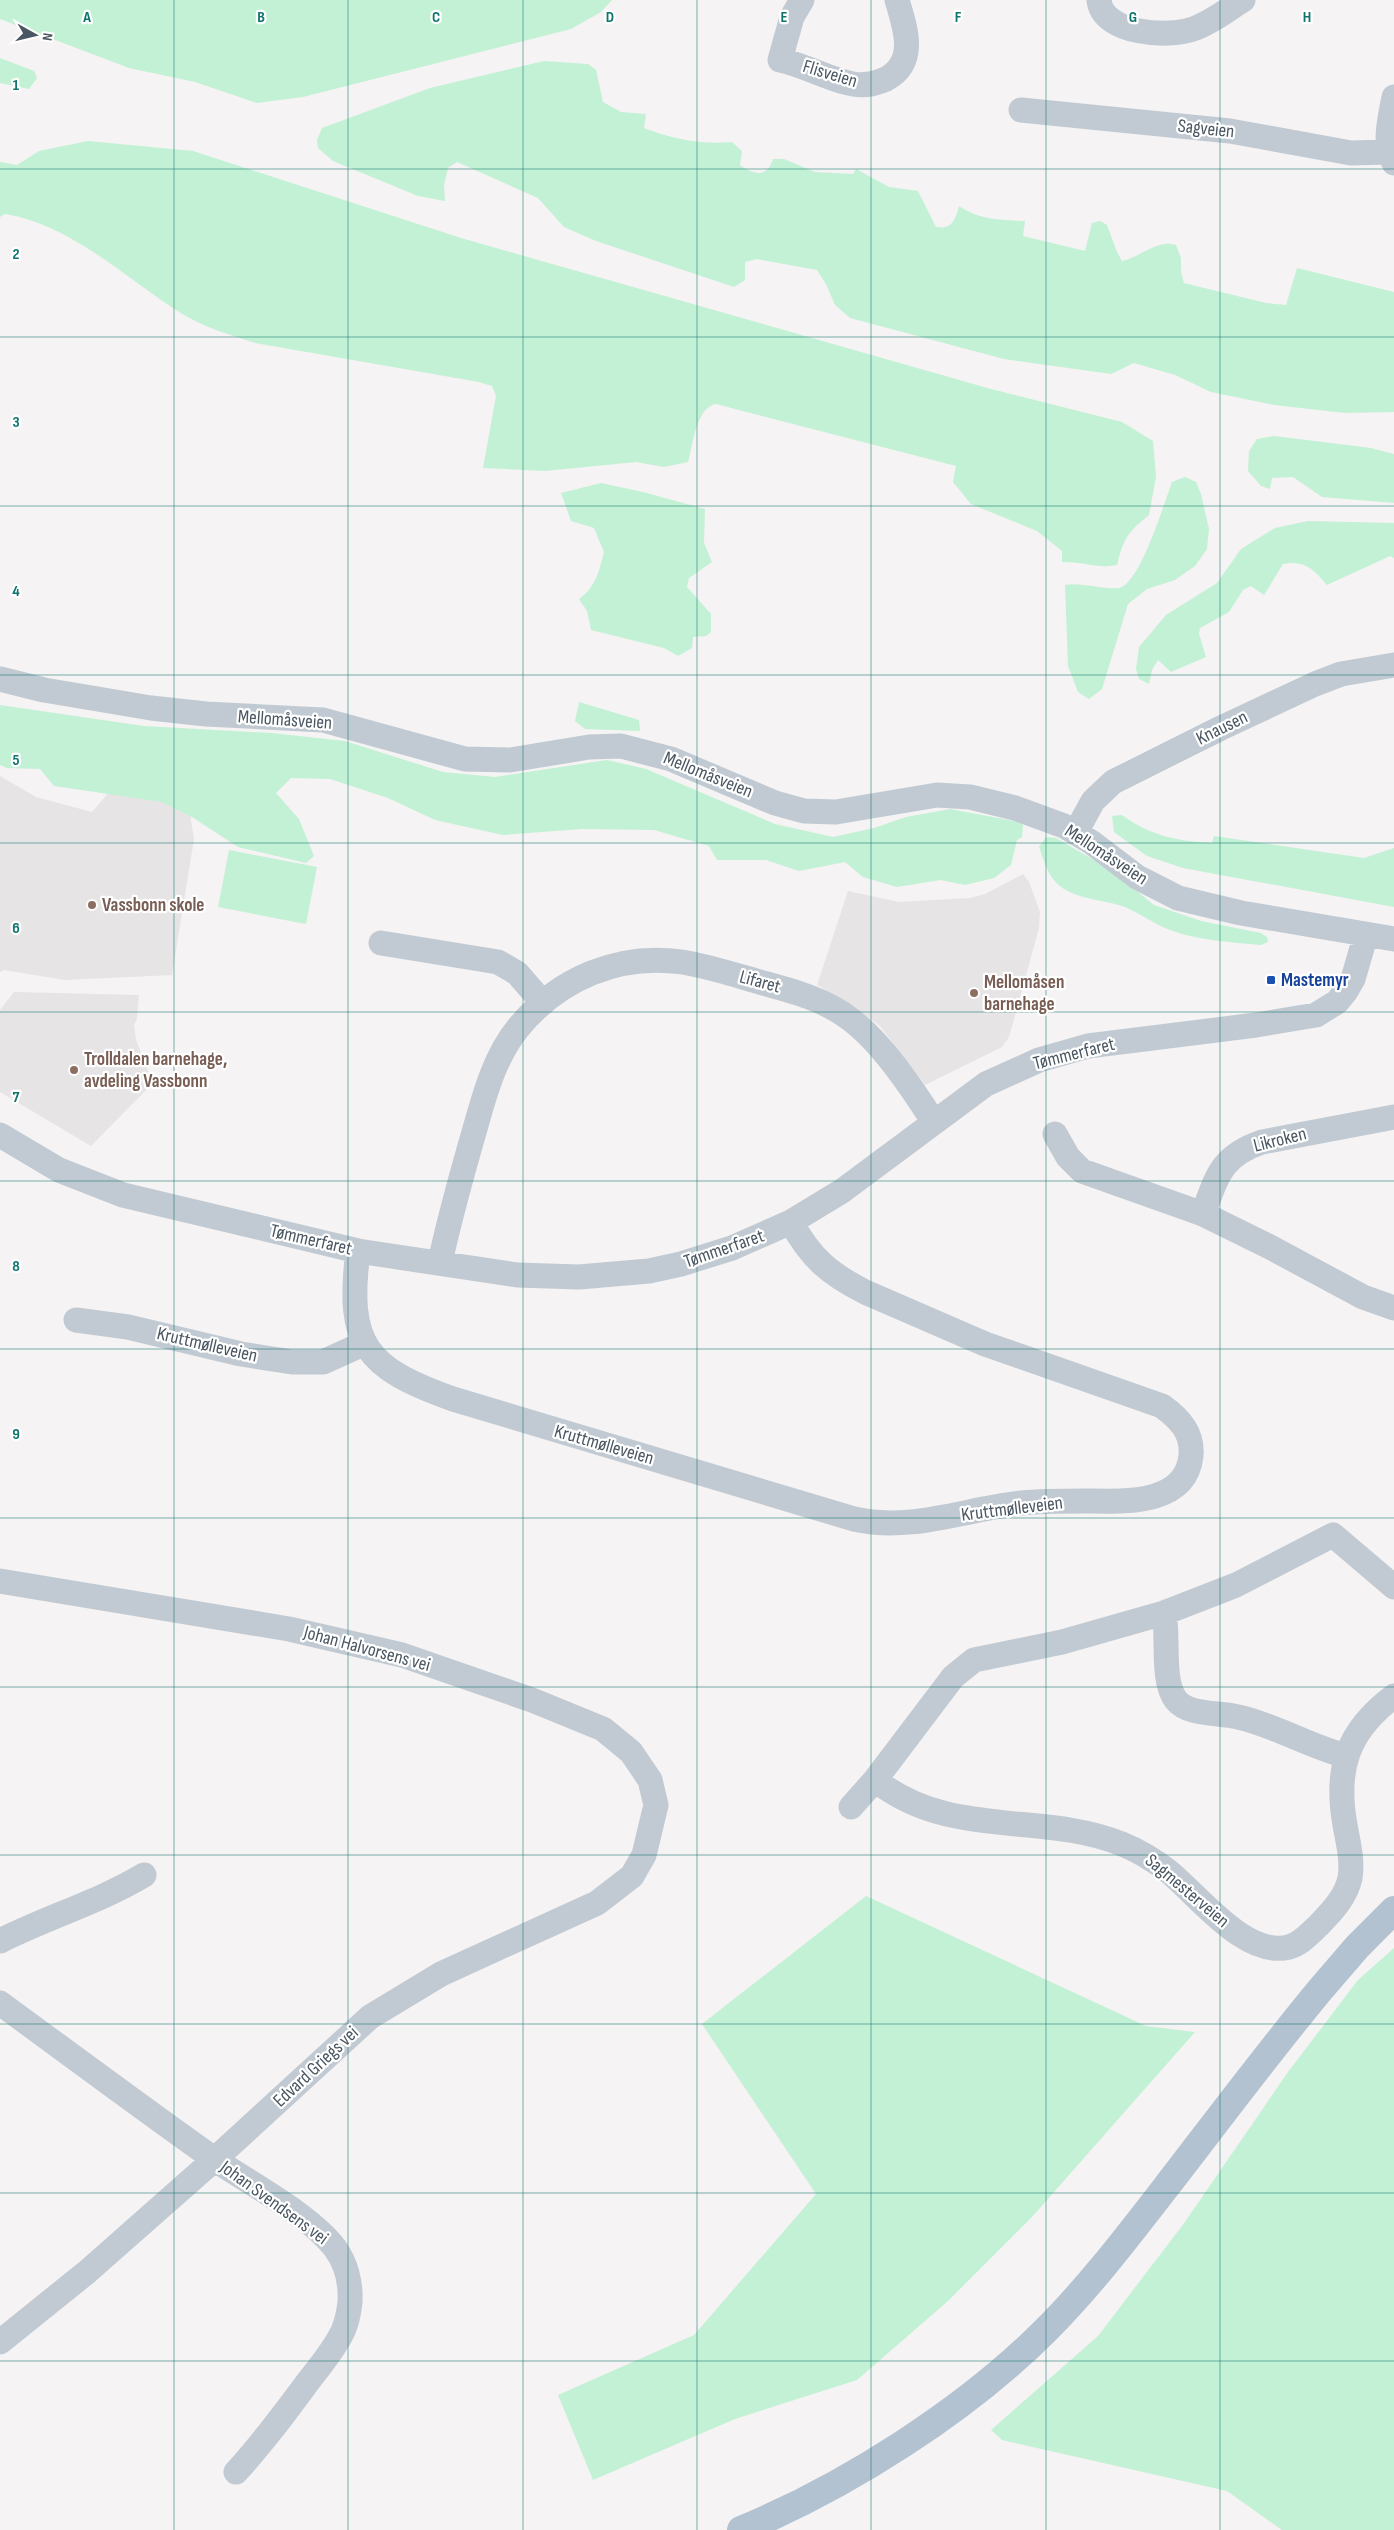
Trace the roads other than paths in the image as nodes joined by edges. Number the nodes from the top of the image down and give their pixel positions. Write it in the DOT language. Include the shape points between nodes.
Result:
graph roads {
  1 [pos="802,0"];
  2 [pos="897,0"];
  3 [pos="1099,0"];
  4 [pos="1243,0"];
  5 [pos="1394,97"];
  6 [pos="1021,110"];
  7 [pos="1392,158"];
  8 [pos="1394,665"];
  9 [pos="0,679"];
  10 [pos="1076,832"];
  11 [pos="1366,934"];
  12 [pos="1394,938"];
  13 [pos="381,943"];
  14 [pos="543,1003"];
  15 [pos="1394,1117"];
  16 [pos="933,1121"];
  17 [pos="1055,1134"];
  18 [pos="0,1135"];
  19 [pos="1203,1214"];
  20 [pos="791,1222"];
  21 [pos="358,1251"];
  22 [pos="440,1264"];
  23 [pos="1394,1308"];
  24 [pos="76,1320"];
  25 [pos="365,1343"];
  26 [pos="0,1581"];
  27 [pos="1394,1587"];
  28 [pos="1164,1613"];
  29 [pos="1394,1696"];
  30 [pos="1346,1756"];
  31 [pos="875,1780"];
  32 [pos="851,1807"];
  33 [pos="651,1833"];
  34 [pos="144,1875"];
  35 [pos="1394,1910"];
  36 [pos="0,1941"];
  37 [pos="0,2003"];
  38 [pos="215,2160"];
  39 [pos="0,2342"];
  40 [pos="236,2472"];
  41 [pos="741,2530"];
  1 -- 2 [label="street, Flisveien" via="792,17 780,60 806,66 851,84 863,85 881,82 903,64 907,37"];
  3 -- 4 [label="street" via="1105,15 1120,25 1139,31 1170,33 1197,28"];
  5 -- 7 [label="street, Sagveien" via="1388,131"];
  6 -- 7 [label="street, Sagveien" via="1230,131"];
  8 -- 10 [label="street, Knausen" via="1348,672 1315,684 1130,772 1100,793"];
  9 -- 10 [label="street, Mellomåsveien" via="44,690 151,708 323,720 465,759 510,760 588,747 621,746 671,759 775,803 804,810 836,812 917,796 953,795 1015,808"];
  10 -- 11 [label="street, Mellomåsveien" via="1137,876 1178,898 1226,910"];
  11 -- 12 [label="street, Mellomåsveien"];
  11 -- 16 [label="street, Tømmerfaret" via="1353,979 1346,991 1337,1002 1316,1015 1256,1026 1088,1046 1050,1056 986,1084"];
  13 -- 14 [label="street" via="504,964 517,973"];
  14 -- 16 [label="street, Lifaret" via="570,983 596,970 638,962 682,962 787,990 824,1004 856,1023 880,1049"];
  14 -- 22 [label="street, Lifaret" via="507,1044 487,1088"];
  15 -- 19 [label="street, Likroken" via="1262,1142 1234,1154 1221,1168"];
  16 -- 20 [label="street, Tømmerfaret" via="855,1181"];
  17 -- 19 [label="street" via="1068,1157 1082,1171"];
  18 -- 21 [label="street, Tømmerfaret" via="60,1170 115,1192"];
  19 -- 23 [label="street" via="1363,1297"];
  20 -- 22 [label="street, Tømmerfaret" via="754,1241 705,1258 649,1271 579,1277 526,1275"];
  20 -- 25 [label="street, Kruttmølleveien" via="820,1264 865,1292 998,1349 1162,1406 1182,1424 1190,1442 1190,1462 1183,1478 1170,1489 1143,1498 1022,1503 910,1524 866,1522 453,1399 397,1377 381,1364"];
  21 -- 22 [label="street, Tømmerfaret"];
  21 -- 25 [label="street, Kruttmølleveien" via="354,1300 356,1318"];
  24 -- 25 [label="street, Kruttmølleveien" via="128,1327 241,1354 292,1362 323,1362"];
  26 -- 33 [label="street, Johan Halvorsens vei" via="337,1638 402,1655 532,1700 603,1729 631,1752 650,1780 656,1805"];
  27 -- 28 [label="street" via="1334,1535 1236,1585"];
  28 -- 30 [label="street" via="1170,1683 1175,1699 1180,1703 1190,1709 1247,1718"];
  28 -- 31 [label="street" via="1062,1642 982,1657 966,1664"];
  29 -- 30 [label="street, Sagmesterveien" via="1364,1724"];
  30 -- 31 [label="street, Sagmesterveien" via="1341,1792 1350,1880 1332,1911 1310,1934 1294,1946 1277,1949 1256,1944 1240,1935 1168,1871 1124,1845 1085,1834 983,1822 932,1811 902,1799"];
  31 -- 32 [label="street"];
  33 -- 38 [label="street, Edvard Griegs vei" via="632,1876 597,1903 441,1974 370,2016"];
  34 -- 36 [label="street" via="114,1892"];
  35 -- 41 [label="main road" via="1320,1990 1104,2266 1046,2330 987,2381 917,2434 834,2486"];
  37 -- 38 [label="street, Johan Svendsens vei"];
  38 -- 39 [label="street, Edvard Griegs vei"];
  38 -- 40 [label="street, Johan Svendsens vei" via="323,2236 342,2261 350,2289 348,2314 338,2342 266,2438"];
}
